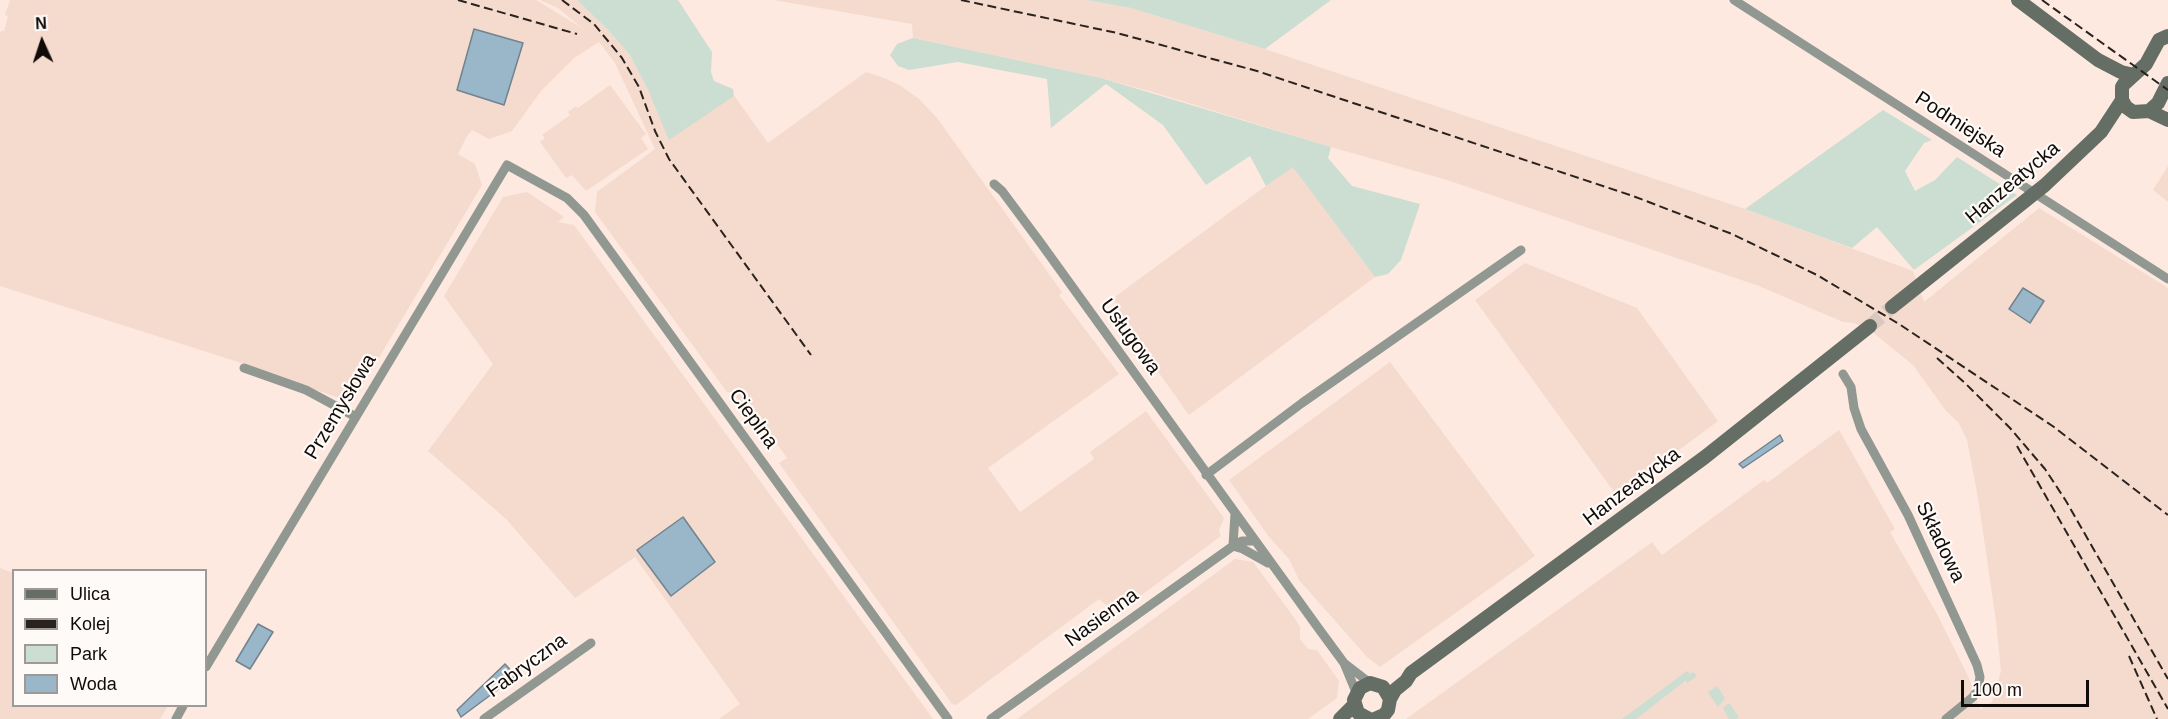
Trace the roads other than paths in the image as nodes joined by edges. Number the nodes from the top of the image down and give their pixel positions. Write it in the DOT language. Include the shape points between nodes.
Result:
graph roads {
  1 [pos="1734,0"];
  2 [pos="2018,0"];
  3 [pos="2168,36"];
  4 [pos="2098,60"];
  5 [pos="2134,75"];
  6 [pos="2165,89"];
  7 [pos="2122,96"];
  8 [pos="2168,108"];
  9 [pos="2143,112"];
  10 [pos="2168,120"];
  11 [pos="2101,132"];
  12 [pos="507,165"];
  13 [pos="994,184"];
  14 [pos="2034,194"];
  15 [pos="1521,250"];
  16 [pos="2168,279"];
  17 [pos="1892,308"];
  18 [pos="1870,326"];
  19 [pos="244,368"];
  20 [pos="1843,374"];
  21 [pos="356,417"];
  22 [pos="1206,475"];
  23 [pos="1235,514"];
  24 [pos="1254,540"];
  25 [pos="1233,546"];
  26 [pos="1272,565"];
  27 [pos="591,643"];
  28 [pos="1344,663"];
  29 [pos="207,666"];
  30 [pos="1411,673"];
  31 [pos="1374,684"];
  32 [pos="1389,709"];
  33 [pos="1362,712"];
  34 [pos="484,719"];
  35 [pos="948,719"];
  36 [pos="991,719"];
  37 [pos="1340,719"];
  38 [pos="1946,719"];
  1 -- 14 [label="street, Podmiejska"];
  2 -- 4 [label="street"];
  3 -- 5 [label="street, Hanzeatycka" via="2159,40 2146,64"];
  4 -- 5 [label="street"];
  4 -- 7 [label="street" via="2115,80"];
  5 -- 7 [label="street, Hanzeatycka" via="2124,84"];
  6 -- 8 [label="street"];
  6 -- 9 [label="street" via="2158,103"];
  7 -- 9 [label="street" via="2126,107"];
  7 -- 11 [label="street, Hanzeatycka"];
  9 -- 10 [label="street"];
  9 -- 11 [label="street, Hanzeatycka" via="2122,118"];
  11 -- 14 [label="street, Hanzeatycka"];
  12 -- 21 [label="street, Przemysłowa"];
  12 -- 35 [label="street, Cieplna" via="567,198 584,214"];
  13 -- 22 [label="street, Usługowa" via="1040,242"];
  14 -- 16 [label="street, Podmiejska"];
  14 -- 17 [label="street, Hanzeatycka"];
  15 -- 22 [label="street"];
  18 -- 30 [label="street, Hanzeatycka" via="1687,471"];
  19 -- 21 [label="street" via="306,390"];
  20 -- 38 [label="street, Składowa" via="1851,387 1861,429 1908,515 1977,665 1980,677 1973,697"];
  21 -- 29 [label="street, Przemysłowa"];
  22 -- 23 [label="street, Usługowa"];
  23 -- 24 [label="street, Usługowa"];
  23 -- 25 [label="street"];
  24 -- 25 [label="street"];
  24 -- 26 [label="street, Usługowa"];
  25 -- 26 [label="street, Usługowa"];
  25 -- 36 [label="street, Nasienna"];
  26 -- 28 [label="street, Usługowa"];
  27 -- 34 [label="street, Fabryczna"];
  28 -- 31 [label="street, Usługowa"];
  28 -- 33 [label="street, Usługowa"];
  30 -- 31 [label="street, Hanzeatycka"];
  30 -- 32 [label="street, Hanzeatycka" via="1395,690"];
  31 -- 32 [label="street" via="1387,690"];
  31 -- 33 [label="street" via="1360,688"];
  32 -- 33 [label="street" via="1384,715"];
  33 -- 37 [label="street"];
}
